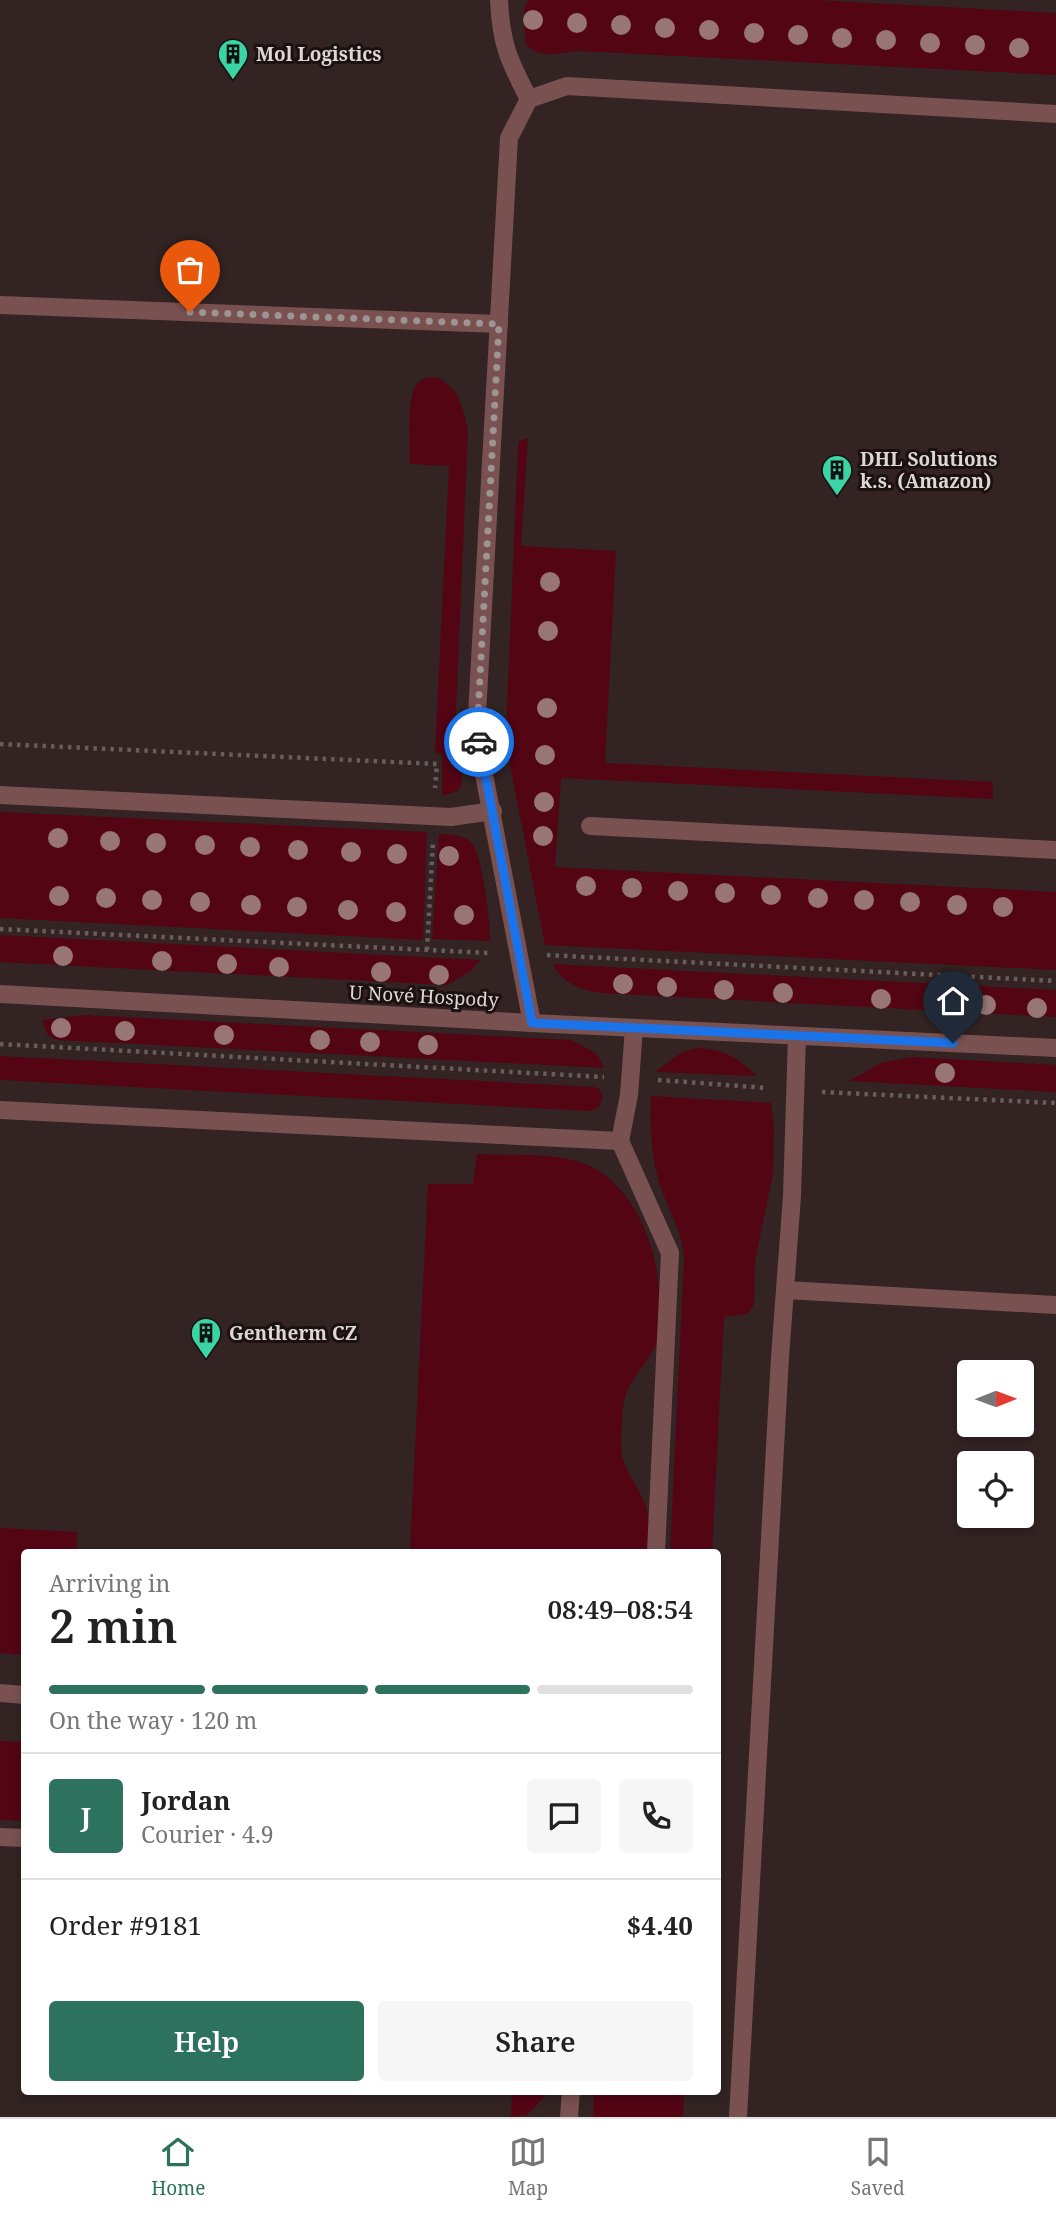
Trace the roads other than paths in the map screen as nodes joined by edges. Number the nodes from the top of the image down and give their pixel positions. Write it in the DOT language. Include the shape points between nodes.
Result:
graph roads {
  1 [pos="499,0"];
  2 [pos="529,99"];
  3 [pos="1056,114"];
  4 [pos="0,305"];
  5 [pos="499,324"];
  6 [pos="0,795"];
  7 [pos="493,811"];
  8 [pos="590,826"];
  9 [pos="1056,850"];
  10 [pos="0,994"];
  11 [pos="532,1023"];
  12 [pos="634,1028"];
  13 [pos="797,1036"];
  14 [pos="1056,1048"];
  15 [pos="0,1110"];
  16 [pos="620,1141"];
  17 [pos="785,1290"];
  18 [pos="1056,1305"];
  19 [pos="656,1549"];
  20 [pos="0,1693"];
  21 [pos="21,1695"];
  22 [pos="0,1837"];
  23 [pos="21,1838"];
  24 [pos="571,2095"];
  25 [pos="569,2117"];
  26 [pos="738,2117"];
  1 -- 2 [label="street" via="508,59"];
  2 -- 3 [label="street" via="567,86"];
  2 -- 5 [label="street" via="509,138"];
  4 -- 5 [label="street"];
  5 -- 7 [label="street" via="477,733"];
  6 -- 7 [label="street" via="451,817"];
  7 -- 11 [label="street"];
  8 -- 9 [label="street"];
  10 -- 11 [label="street, U Nové Hospody"];
  11 -- 12 [label="street, U Nové Hospody"];
  12 -- 13 [label="street, U Nové Hospody"];
  12 -- 16 [label="street"];
  13 -- 14 [label="street, U Nové Hospody"];
  13 -- 17 [label="street"];
  15 -- 16 [label="street"];
  16 -- 19 [label="street" via="670,1253"];
  17 -- 18 [label="street"];
  17 -- 26 [label="street"];
  20 -- 21 [label="street"];
  22 -- 23 [label="street"];
  24 -- 25 [label="street"];
}
